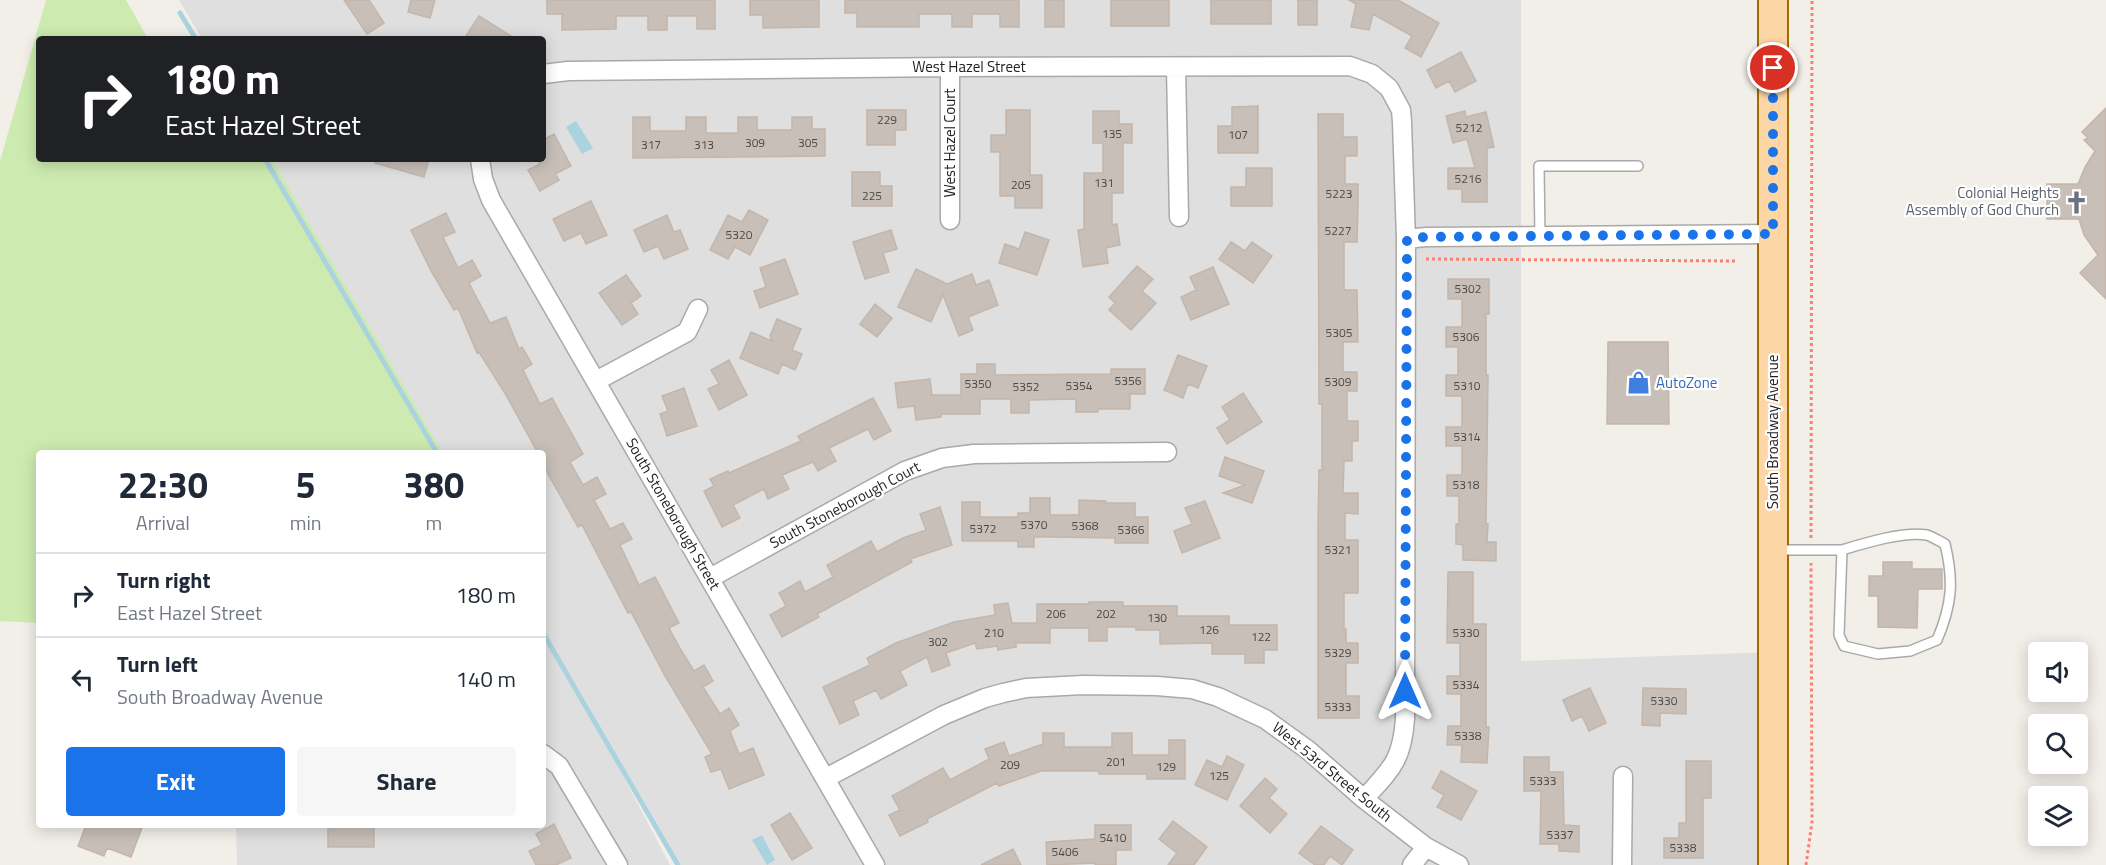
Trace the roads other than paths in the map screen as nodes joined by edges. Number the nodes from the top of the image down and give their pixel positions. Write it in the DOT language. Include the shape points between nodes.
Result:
graph roads {
  1 [pos="1773,0"];
  2 [pos="950,67"];
  3 [pos="1176,67"];
  4 [pos="546,74"];
  5 [pos="480,162"];
  6 [pos="1638,166"];
  7 [pos="1179,217"];
  8 [pos="950,220"];
  9 [pos="1773,234"];
  10 [pos="1540,237"];
  11 [pos="1407,239"];
  12 [pos="698,309"];
  13 [pos="596,381"];
  14 [pos="1167,452"];
  15 [pos="1773,550"];
  16 [pos="1842,550"];
  17 [pos="710,578"];
  18 [pos="546,756"];
  19 [pos="1623,776"];
  20 [pos="826,778"];
  21 [pos="1364,799"];
  22 [pos="1426,847"];
  23 [pos="618,865"];
  24 [pos="875,865"];
  25 [pos="1412,865"];
  26 [pos="1459,865"];
  27 [pos="1622,865"];
  28 [pos="1773,865"];
  1 -- 9 [label="main road, South Broadway Avenue"];
  2 -- 3 [label="street, West Hazel Street"];
  2 -- 4 [label="street, West Hazel Street"];
  2 -- 8 [label="street, West Hazel Court"];
  3 -- 7 [label="street"];
  3 -- 11 [label="street, West Hazel Street" via="1350,66 1372,74 1389,88 1401,116"];
  5 -- 13 [label="street, South Stoneborough Street" via="491,200"];
  6 -- 10 [label="lane" via="1539,166"];
  9 -- 10 [label="street"];
  9 -- 15 [label="main road, South Broadway Avenue"];
  10 -- 11 [label="street"];
  11 -- 21 [label="street" via="1405,719 1403,742 1393,767"];
  12 -- 13 [label="street" via="687,332"];
  13 -- 17 [label="street, South Stoneborough Street"];
  14 -- 17 [label="street, South Stoneborough Court" via="974,454 937,459 905,471"];
  15 -- 16 [label="lane"];
  15 -- 28 [label="main road, South Broadway Avenue"];
  16 -- 16 [label="lane" via="1839,635 1844,646 1878,654 1910,651 1937,640 1951,599 1945,544 1928,536 1904,536 1876,539"];
  17 -- 20 [label="street, South Stoneborough Street"];
  18 -- 23 [label="street" via="559,766"];
  19 -- 27 [label="street"];
  20 -- 21 [label="street, West 53rd Street South" via="944,715 985,698 1050,686 1157,686 1192,689 1265,719"];
  20 -- 24 [label="street, South Stoneborough Street"];
  21 -- 22 [label="street, West 53rd Street South"];
  22 -- 25 [label="street"];
  22 -- 26 [label="street, West 53rd Street South"];
}
